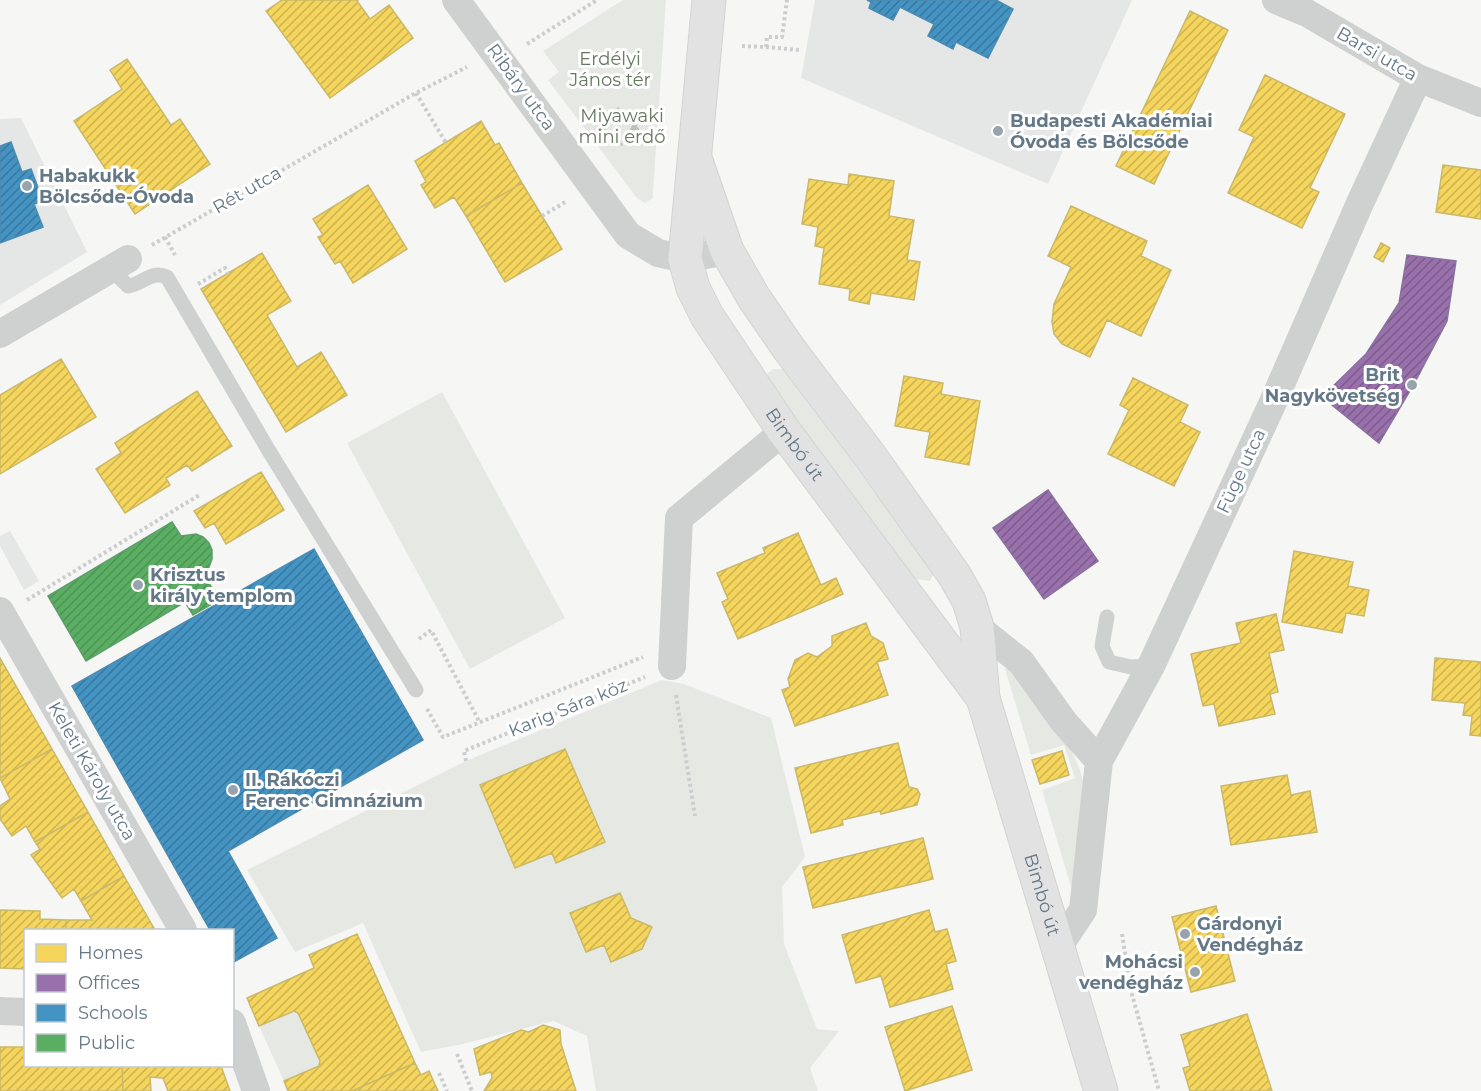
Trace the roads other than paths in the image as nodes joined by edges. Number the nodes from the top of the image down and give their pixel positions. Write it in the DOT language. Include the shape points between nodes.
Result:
graph roads {
  1 [pos="456,0"];
  2 [pos="709,0"];
  3 [pos="1276,0"];
  4 [pos="1418,78"];
  5 [pos="1481,103"];
  6 [pos="696,161"];
  7 [pos="727,251"];
  8 [pos="686,259"];
  9 [pos="120,264"];
  10 [pos="0,334"];
  11 [pos="784,431"];
  12 [pos="0,612"];
  13 [pos="1107,617"];
  14 [pos="977,627"];
  15 [pos="672,666"];
  16 [pos="1151,666"];
  17 [pos="416,690"];
  18 [pos="983,698"];
  19 [pos="1099,761"];
  20 [pos="182,929"];
  21 [pos="1059,946"];
  22 [pos="0,1011"];
  23 [pos="24,1012"];
  24 [pos="234,1029"];
  25 [pos="256,1091"];
  26 [pos="1101,1091"];
  1 -- 8 [label="street, Ribáry utca" via="628,235 658,253"];
  2 -- 6 [label="street, Bimbó út"];
  3 -- 4 [label="street, Barsi utca" via="1307,13"];
  4 -- 5 [label="street, Barsi utca"];
  4 -- 16 [label="street, Füge utca"];
  6 -- 7 [label="street, Bimbó út"];
  6 -- 8 [label="street, Bimbó út"];
  7 -- 8 [label="street, Ribáry utca"];
  7 -- 14 [label="street, Bimbó út" via="771,324 955,576"];
  8 -- 11 [label="street, Bimbó út" via="693,288 707,316"];
  9 -- 10 [label="street"];
  9 -- 17 [label="lane" via="128,286 152,275 166,277"];
  11 -- 15 [label="street" via="679,518"];
  11 -- 18 [label="street, Bimbó út"];
  12 -- 20 [label="street, Keleti Károly utca"];
  13 -- 16 [label="lane" via="1102,646 1109,662"];
  14 -- 18 [label="street, Bimbó út"];
  14 -- 19 [label="street" via="1021,662 1064,722"];
  16 -- 19 [label="street, Füge utca"];
  18 -- 21 [label="street, Bimbó út"];
  19 -- 21 [label="street, Füge utca" via="1083,910"];
  21 -- 26 [label="street, Bimbó út"];
  22 -- 23 [label="street"];
  24 -- 25 [label="street"];
}
